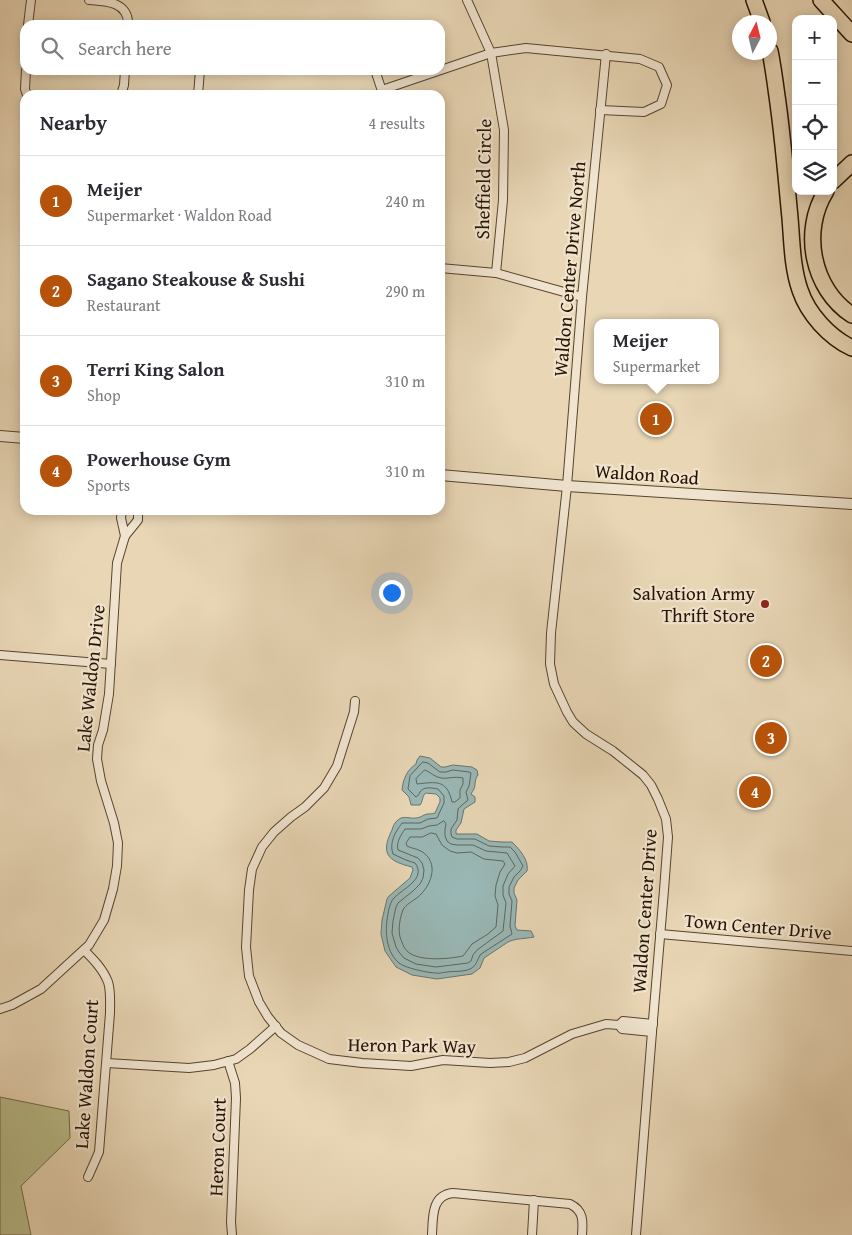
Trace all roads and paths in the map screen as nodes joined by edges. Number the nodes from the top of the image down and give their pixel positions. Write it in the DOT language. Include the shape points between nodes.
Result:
graph roads {
  1 [pos="31,0"];
  2 [pos="90,0"];
  3 [pos="467,0"];
  4 [pos="754,0"];
  5 [pos="821,0"];
  6 [pos="759,15"];
  7 [pos="28,20"];
  8 [pos="128,20"];
  9 [pos="852,34"];
  10 [pos="492,53"];
  11 [pos="606,54"];
  12 [pos="771,60"];
  13 [pos="445,70"];
  14 [pos="26,75"];
  15 [pos="125,75"];
  16 [pos="200,75"];
  17 [pos="377,75"];
  18 [pos="432,75"];
  19 [pos="25,90"];
  20 [pos="123,90"];
  21 [pos="198,90"];
  22 [pos="381,90"];
  23 [pos="390,90"];
  24 [pos="600,110"];
  25 [pos="852,163"];
  26 [pos="837,177"];
  27 [pos="823,195"];
  28 [pos="445,269"];
  29 [pos="496,274"];
  30 [pos="582,297"];
  31 [pos="852,316"];
  32 [pos="852,348"];
  33 [pos="0,436"];
  34 [pos="20,438"];
  35 [pos="445,475"];
  36 [pos="568,486"];
  37 [pos="852,504"];
  38 [pos="121,515"];
  39 [pos="138,515"];
  40 [pos="125,536"];
  41 [pos="0,655"];
  42 [pos="111,664"];
  43 [pos="355,701"];
  44 [pos="660,934"];
  45 [pos="84,950"];
  46 [pos="852,951"];
  47 [pos="0,1009"];
  48 [pos="276,1026"];
  49 [pos="652,1028"];
  50 [pos="228,1061"];
  51 [pos="107,1063"];
  52 [pos="88,1178"];
  53 [pos="534,1200"];
  54 [pos="232,1235"];
  55 [pos="432,1235"];
  56 [pos="532,1235"];
  57 [pos="582,1235"];
  58 [pos="636,1235"];
  1 -- 7 [label="street"];
  2 -- 8 [label="street" via="119,6"];
  3 -- 10 [label="street, Sheffield Circle"];
  4 -- 6 [label="highway"];
  5 -- 9 [label="highway"];
  10 -- 11 [label="street" via="526,48"];
  10 -- 13 [label="street"];
  10 -- 29 [label="street, Sheffield Circle" via="504,130 503,200"];
  11 -- 24 [label="street, Waldon Center Drive North"];
  11 -- 24 [label="street" via="640,58 659,67 667,85 661,104 644,112"];
  12 -- 32 [label="highway" via="800,290 822,325"];
  14 -- 19 [label="street"];
  15 -- 20 [label="street"];
  16 -- 21 [label="street"];
  17 -- 22 [label="street"];
  18 -- 23 [label="street"];
  24 -- 30 [label="street, Waldon Center Drive North"];
  25 -- 26 [label="highway"];
  27 -- 31 [label="highway" via="814,224 812,250 827,290"];
  28 -- 29 [label="street"];
  29 -- 30 [label="street"];
  30 -- 36 [label="street, Waldon Center Drive North"];
  33 -- 34 [label="street"];
  35 -- 36 [label="street, Waldon Road"];
  36 -- 37 [label="street, Waldon Road"];
  36 -- 44 [label="street, Waldon Center Drive" via="551,633 550,664 554,684 573,722 643,775 658,799 666,819 668,837"];
  38 -- 40 [label="street, Lake Waldon Drive"];
  39 -- 40 [label="street, Lake Waldon Drive" via="138,520"];
  40 -- 42 [label="street, Lake Waldon Drive" via="117,563"];
  41 -- 42 [label="street"];
  42 -- 45 [label="street, Lake Waldon Drive" via="97,759 118,843 118,866 104,920"];
  43 -- 48 [label="street, Heron Park Way" via="337,766 324,788 274,832 262,847 252,869 246,947 249,976 259,1002"];
  44 -- 46 [label="street, Town Center Drive"];
  44 -- 49 [label="street, Waldon Center Drive"];
  45 -- 47 [label="street, Lake Waldon Drive" via="41,989"];
  45 -- 51 [label="street, Lake Waldon Court" via="97,963 108,982"];
  48 -- 49 [label="street, Heron Park Way" via="298,1045 329,1059 410,1066 443,1060 509,1062 525,1058 572,1034 606,1024 618,1025 622,1029"];
  48 -- 50 [label="street" via="250,1049"];
  49 -- 58 [label="street, Waldon Center Drive"];
  50 -- 51 [label="street" via="189,1068"];
  50 -- 54 [label="street, Heron Court" via="236,1098"];
  51 -- 52 [label="street, Lake Waldon Court" via="99,1152"];
  53 -- 55 [label="street" via="453,1192 445,1194 435,1206"];
  53 -- 56 [label="street"];
  53 -- 57 [label="street" via="566,1202 574,1206 583,1218"];
}
